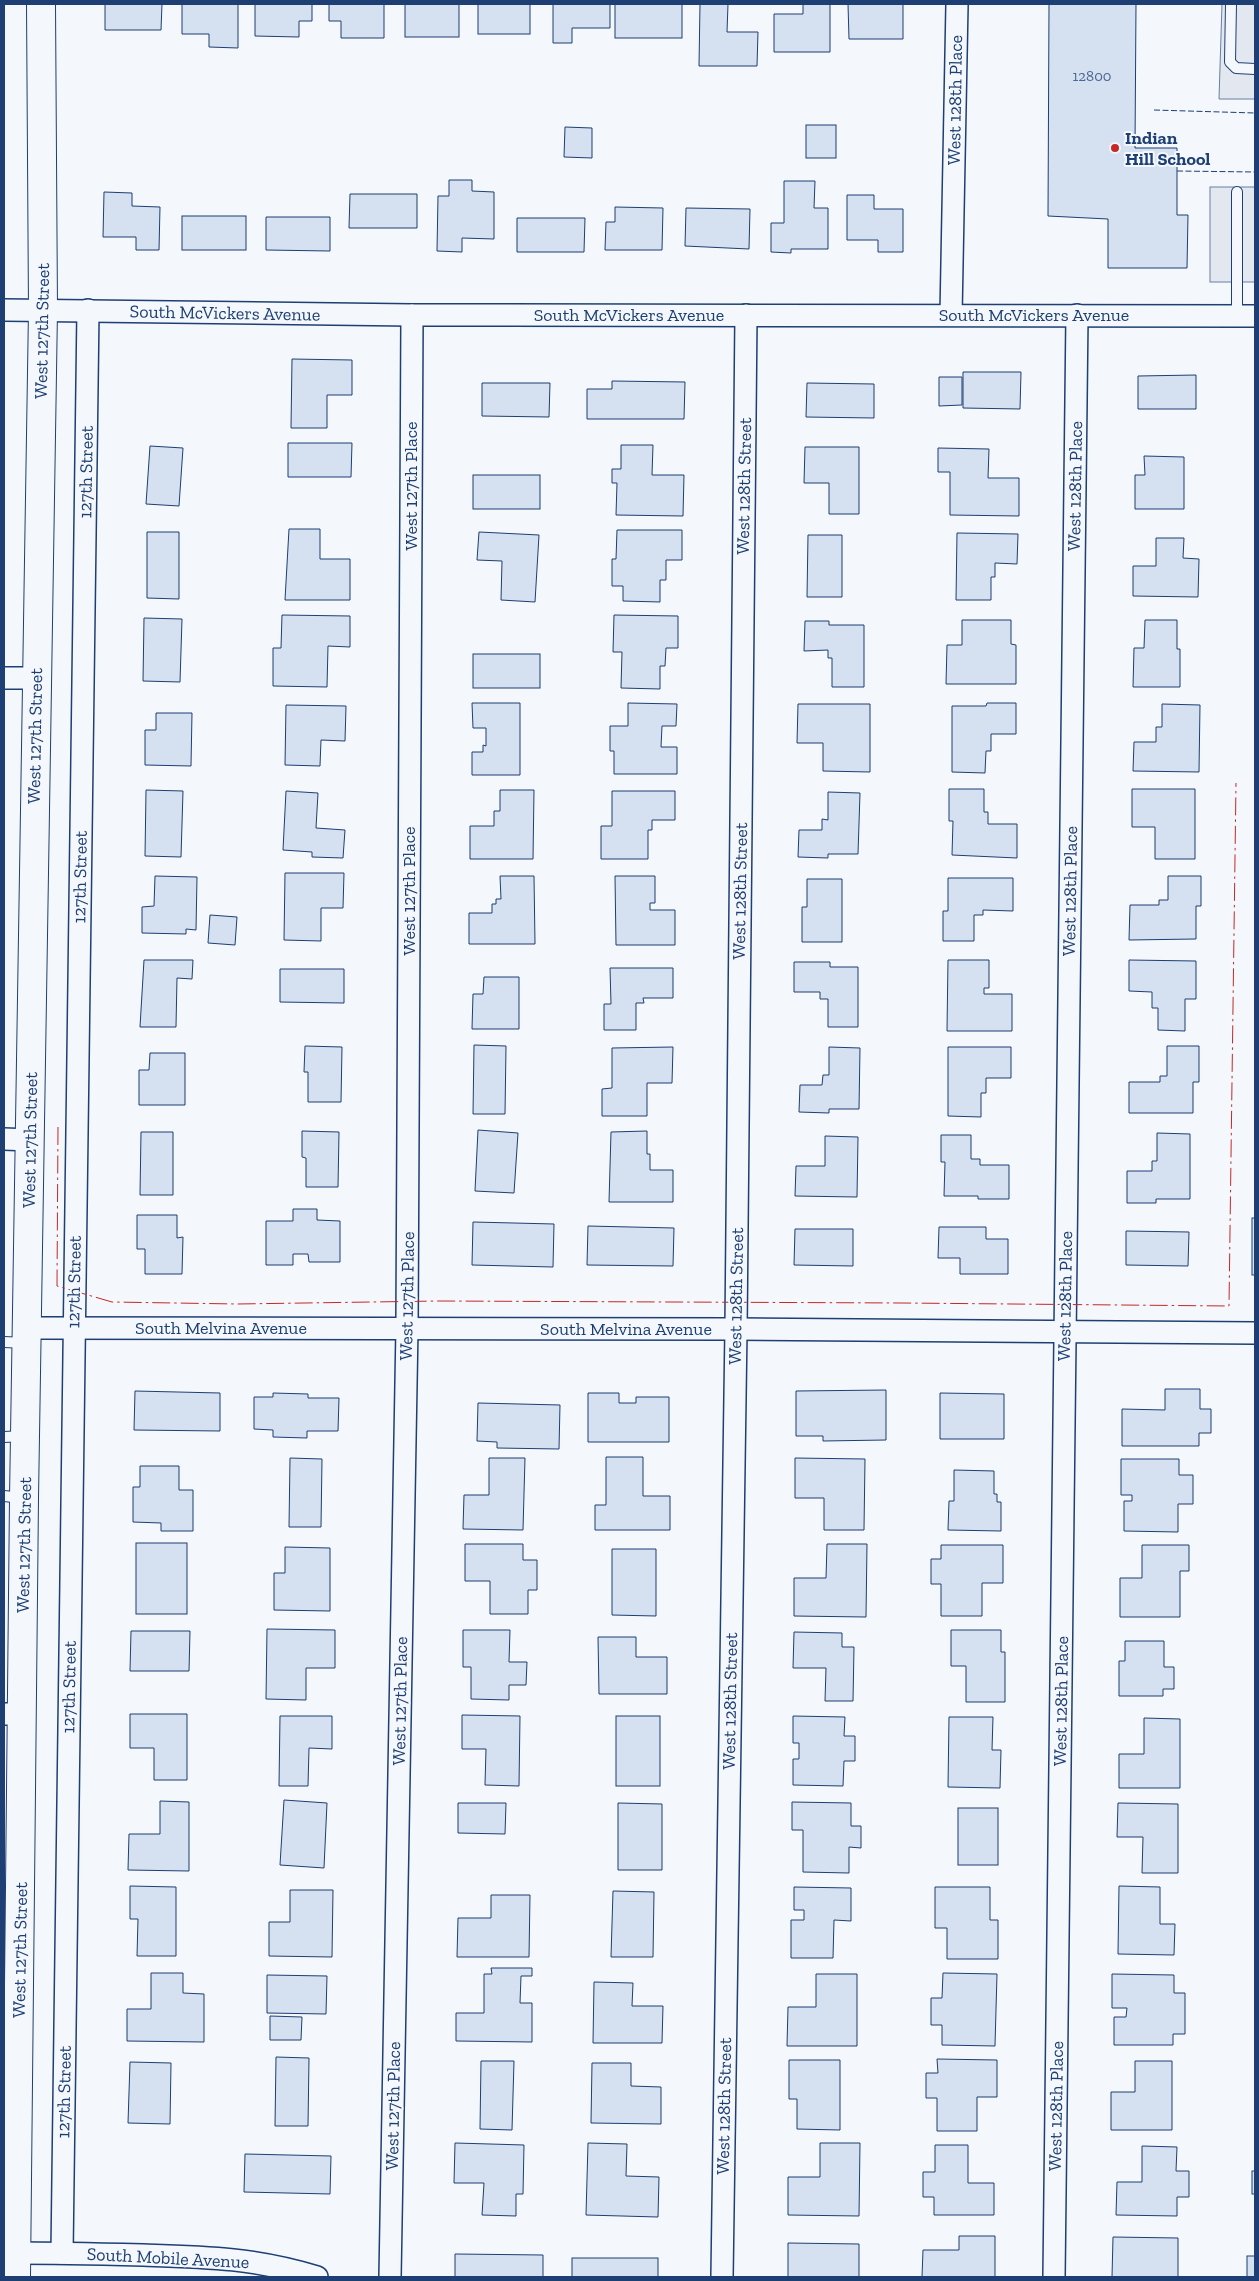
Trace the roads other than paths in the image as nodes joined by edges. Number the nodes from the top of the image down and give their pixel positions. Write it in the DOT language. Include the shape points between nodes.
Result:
graph roads {
  1 [pos="41,4"];
  2 [pos="957,4"];
  3 [pos="1231,4"];
  4 [pos="1255,69"];
  5 [pos="1237,192"];
  6 [pos="4,310"];
  7 [pos="43,310"];
  8 [pos="88,310"];
  9 [pos="412,315"];
  10 [pos="951,315"];
  11 [pos="746,316"];
  12 [pos="1077,316"];
  13 [pos="1246,316"];
  14 [pos="4,678"];
  15 [pos="36,678"];
  16 [pos="17,1140"];
  17 [pos="73,1328"];
  18 [pos="407,1328"];
  19 [pos="736,1329"];
  20 [pos="1065,1332"];
  21 [pos="1255,1332"];
  22 [pos="19,1338"];
  23 [pos="15,1437"];
  24 [pos="14,1497"];
  25 [pos="13,1714"];
  26 [pos="11,2141"];
  27 [pos="10,2209"];
  28 [pos="62,2253"];
  29 [pos="16,2265"];
  30 [pos="317,2277"];
  31 [pos="390,2277"];
  32 [pos="722,2277"];
  33 [pos="1054,2277"];
  1 -- 7 [label="main road, West 127th Street"];
  2 -- 10 [label="street, West 128th Place"];
  3 -- 4 [label="lane" via="1230,62 1236,68"];
  5 -- 13 [label="lane"];
  6 -- 7 [label="street, South McVickers Avenue"];
  7 -- 8 [label="street, South McVickers Avenue"];
  7 -- 15 [label="main road, West 127th Street"];
  8 -- 9 [label="street, South McVickers Avenue"];
  8 -- 17 [label="street, 127th Street"];
  9 -- 11 [label="street, South McVickers Avenue"];
  9 -- 18 [label="street, West 127th Place"];
  10 -- 11 [label="street, South McVickers Avenue"];
  10 -- 12 [label="street, South McVickers Avenue"];
  11 -- 19 [label="street, West 128th Street"];
  12 -- 13 [label="street, South McVickers Avenue"];
  12 -- 20 [label="street, West 128th Place"];
  14 -- 15 [label="street"];
  15 -- 16 [label="main road, West 127th Street"];
  16 -- 22 [label="main road, West 127th Street"];
  17 -- 18 [label="street, South Melvina Avenue"];
  17 -- 22 [label="street, South Melvina Avenue"];
  17 -- 28 [label="street, 127th Street"];
  18 -- 19 [label="street, South Melvina Avenue"];
  18 -- 31 [label="street, West 127th Place"];
  19 -- 20 [label="street, South Melvina Avenue"];
  19 -- 32 [label="street, West 128th Street"];
  20 -- 21 [label="street, South Melvina Avenue"];
  20 -- 33 [label="street, West 128th Place"];
  22 -- 23 [label="main road, West 127th Street"];
  23 -- 24 [label="main road, West 127th Street"];
  24 -- 25 [label="main road, West 127th Street"];
  25 -- 26 [label="main road, West 127th Street" via="16,1954"];
  26 -- 27 [label="main road, West 127th Street"];
  27 -- 29 [label="main road, West 127th Street"];
  28 -- 29 [label="street, South Mobile Avenue"];
  28 -- 30 [label="street, South Mobile Avenue" via="244,2259 283,2266"];
}
